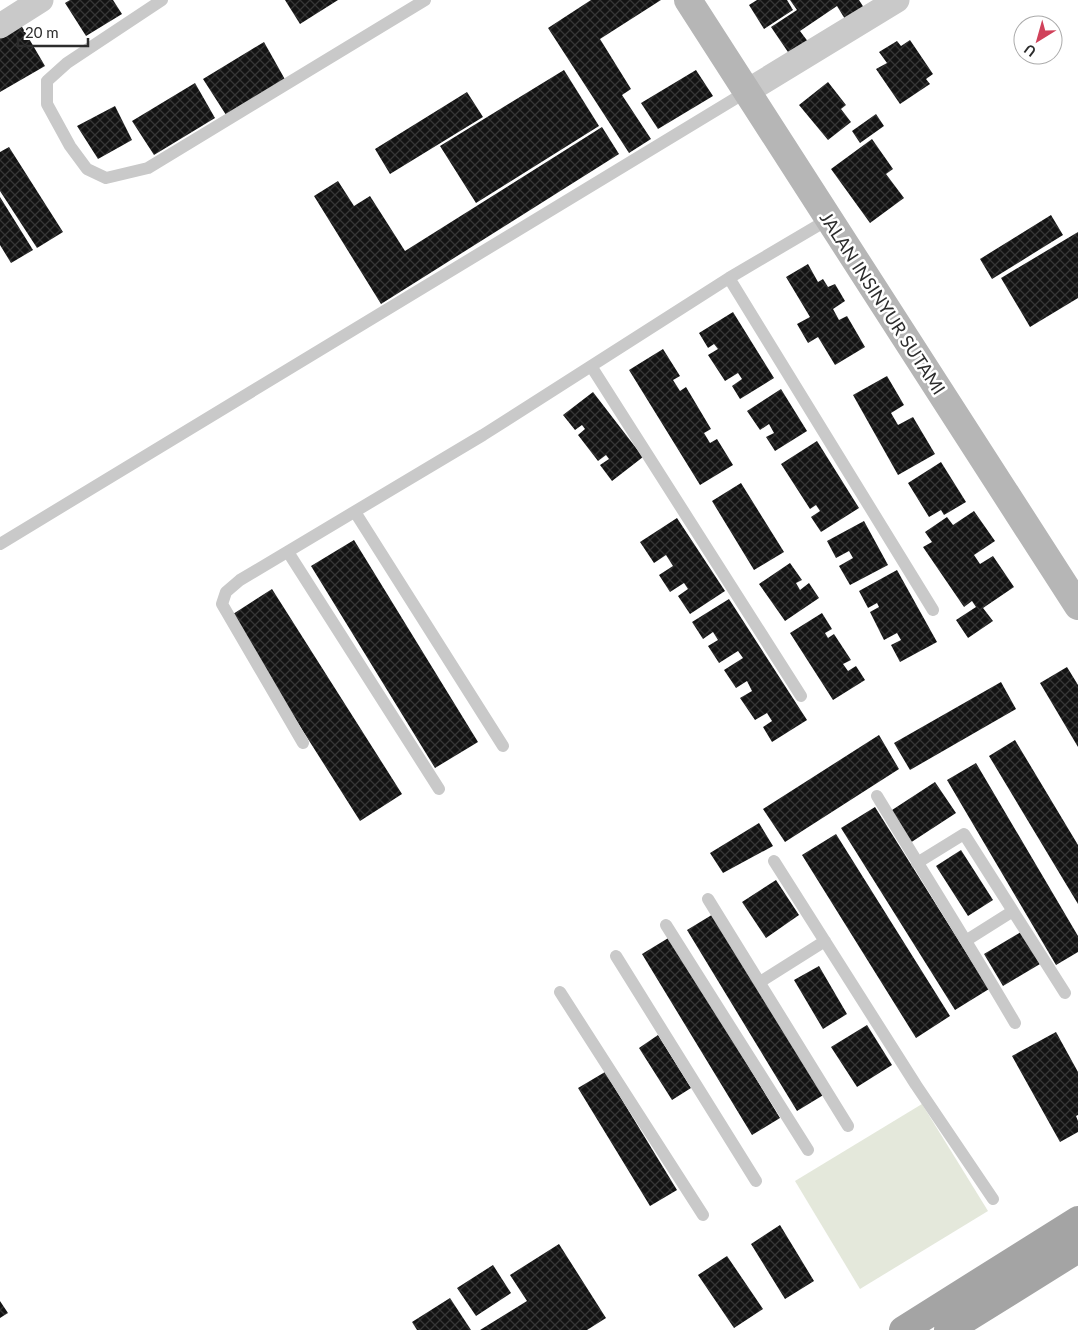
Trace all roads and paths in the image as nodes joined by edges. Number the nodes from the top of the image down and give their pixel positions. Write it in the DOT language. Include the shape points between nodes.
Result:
graph roads {
  1 [pos="41,0"];
  2 [pos="162,0"];
  3 [pos="424,0"];
  4 [pos="688,0"];
  5 [pos="897,0"];
  6 [pos="0,26"];
  7 [pos="746,92"];
  8 [pos="829,219"];
  9 [pos="729,278"];
  10 [pos="591,366"];
  11 [pos="355,512"];
  12 [pos="0,544"];
  13 [pos="288,552"];
  14 [pos="1078,606"];
  15 [pos="933,610"];
  16 [pos="801,696"];
  17 [pos="303,743"];
  18 [pos="503,746"];
  19 [pos="439,789"];
  20 [pos="877,796"];
  21 [pos="774,861"];
  22 [pos="917,862"];
  23 [pos="708,899"];
  24 [pos="1013,912"];
  25 [pos="666,925"];
  26 [pos="967,940"];
  27 [pos="825,942"];
  28 [pos="616,956"];
  29 [pos="760,982"];
  30 [pos="560,992"];
  31 [pos="1065,992"];
  32 [pos="1015,1023"];
  33 [pos="848,1126"];
  34 [pos="808,1150"];
  35 [pos="756,1181"];
  36 [pos="993,1199"];
  37 [pos="702,1215"];
  38 [pos="1078,1220"];
  39 [pos="1078,1249"];
  40 [pos="902,1330"];
  41 [pos="948,1330"];
  1 -- 6 [label="street"];
  2 -- 3 [label="lane" via="67,63 47,81 47,104 70,146 87,169 106,178 148,168"];
  4 -- 7 [label="street, JALAN INSINYUR SUTAMI"];
  5 -- 7 [label="street"];
  7 -- 8 [label="street, JALAN INSINYUR SUTAMI"];
  7 -- 12 [label="lane"];
  8 -- 9 [label="lane"];
  8 -- 14 [label="street, JALAN INSINYUR SUTAMI"];
  9 -- 10 [label="lane"];
  9 -- 15 [label="lane"];
  10 -- 11 [label="lane"];
  10 -- 16 [label="lane"];
  11 -- 13 [label="lane"];
  11 -- 18 [label="lane"];
  13 -- 17 [label="lane" via="233,586 226,592 222,604"];
  13 -- 19 [label="lane"];
  20 -- 22 [label="lane"];
  21 -- 27 [label="lane"];
  22 -- 24 [label="lane" via="964,834"];
  22 -- 26 [label="lane"];
  23 -- 29 [label="lane"];
  24 -- 26 [label="lane"];
  24 -- 31 [label="lane"];
  25 -- 34 [label="lane"];
  26 -- 32 [label="lane"];
  27 -- 29 [label="lane"];
  27 -- 36 [label="lane"];
  28 -- 35 [label="lane"];
  29 -- 33 [label="lane"];
  30 -- 37 [label="lane"];
  38 -- 40 [label="main road"];
  39 -- 41 [label="main road"];
}
